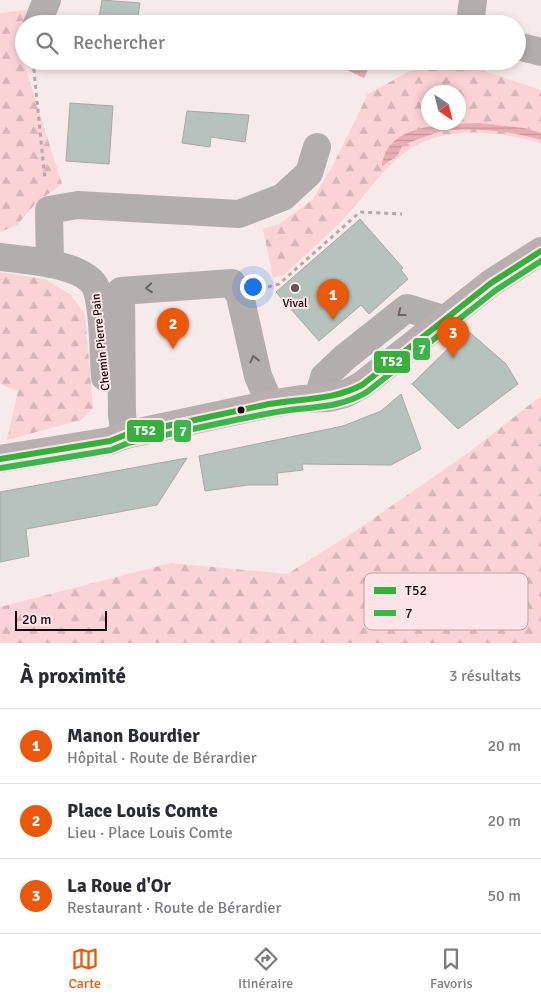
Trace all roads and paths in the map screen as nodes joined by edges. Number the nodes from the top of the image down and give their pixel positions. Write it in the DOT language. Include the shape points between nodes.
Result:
graph roads {
  1 [pos="47,0"];
  2 [pos="473,0"];
  3 [pos="41,15"];
  4 [pos="471,15"];
  5 [pos="526,48"];
  6 [pos="541,52"];
  7 [pos="34,70"];
  8 [pos="317,146"];
  9 [pos="49,210"];
  10 [pos="402,214"];
  11 [pos="541,251"];
  12 [pos="0,257"];
  13 [pos="50,264"];
  14 [pos="240,296"];
  15 [pos="270,404"];
  16 [pos="118,438"];
  17 [pos="0,459"];
  1 -- 3 [label="street"];
  2 -- 4 [label="street"];
  5 -- 6 [label="street"];
  7 -- 9 [label="path"];
  8 -- 9 [label="street" via="309,173 282,197 239,214 78,205"];
  9 -- 13 [label="street"];
  10 -- 14 [label="path" via="360,212 281,285"];
  11 -- 15 [label="main road" via="491,284 362,385 345,394"];
  12 -- 13 [label="street, Chemin Pierre Pain"];
  13 -- 16 [label="street, Chemin Pierre Pain" via="75,270 95,286"];
  15 -- 14 [label="street, one-way" via="258,376"];
  14 -- 16 [label="street, one-way" via="232,284 121,291 122,414"];
  15 -- 16 [label="main road"];
  16 -- 17 [label="main road"];
}
